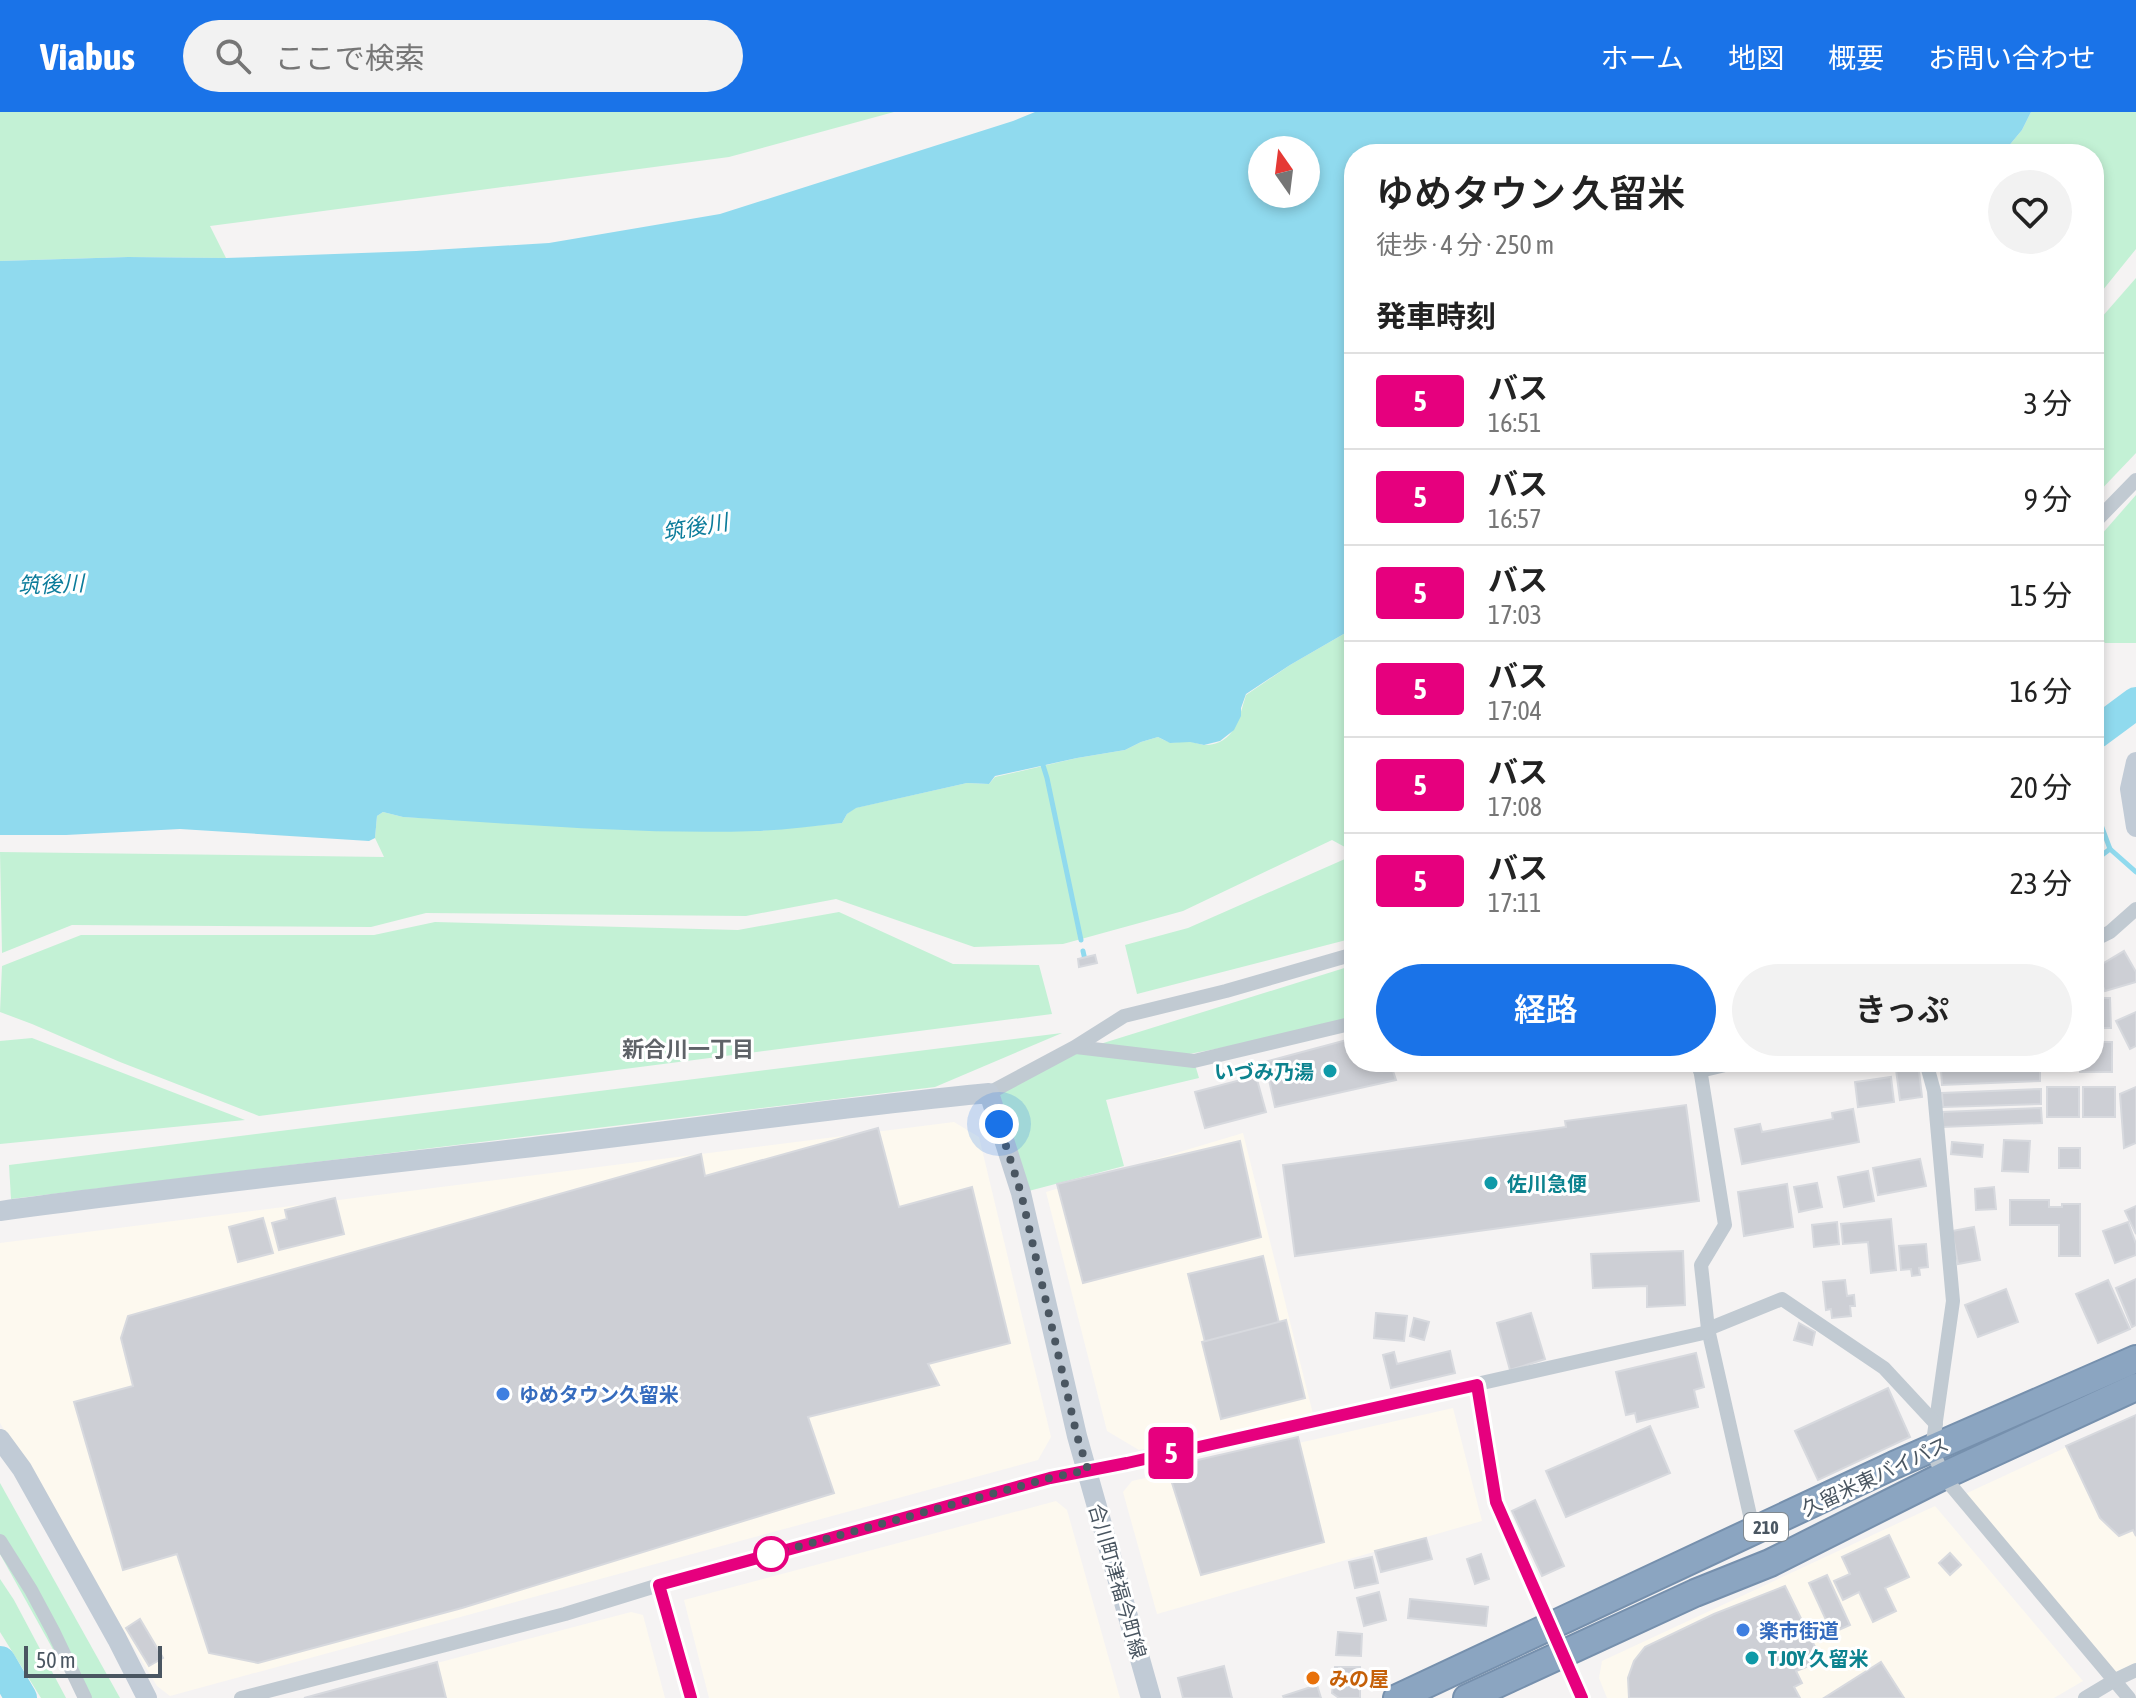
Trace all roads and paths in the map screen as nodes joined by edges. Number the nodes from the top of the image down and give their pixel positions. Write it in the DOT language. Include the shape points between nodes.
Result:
graph roads {
  1 [pos="2136,480"];
  2 [pos="2104,513"];
  3 [pos="2136,762"];
  4 [pos="2136,827"];
  5 [pos="2136,909"];
  6 [pos="2104,935"];
  7 [pos="1344,957"];
  8 [pos="1344,1025"];
  9 [pos="1075,1047"];
  10 [pos="1701,1072"];
  11 [pos="1929,1072"];
  12 [pos="989,1093"];
  13 [pos="0,1211"];
  14 [pos="1708,1330"];
  15 [pos="2136,1359"];
  16 [pos="1477,1385"];
  17 [pos="2136,1387"];
  18 [pos="1934,1437"];
  19 [pos="0,1439"];
  20 [pos="1088,1470"];
  21 [pos="1943,1476"];
  22 [pos="1754,1533"];
  23 [pos="0,1541"];
  24 [pos="659,1585"];
  25 [pos="1549,1626"];
  26 [pos="1562,1653"];
  27 [pos="2136,1670"];
  28 [pos="2115,1680"];
  29 [pos="85,1698"];
  30 [pos="147,1698"];
  31 [pos="241,1698"];
  32 [pos="691,1698"];
  33 [pos="1151,1698"];
  34 [pos="1397,1698"];
  35 [pos="1467,1698"];
  36 [pos="1582,1698"];
  37 [pos="2085,1698"];
  38 [pos="2129,1698"];
  1 -- 2 [label="street"];
  3 -- 4 [label="street" via="2130,789"];
  5 -- 6 [label="street"];
  7 -- 9 [label="street" via="1124,1016"];
  8 -- 9 [label="street" via="1194,1061"];
  9 -- 12 [label="street"];
  10 -- 14 [label="street" via="1725,1225 1701,1265"];
  11 -- 18 [label="street" via="1953,1301"];
  12 -- 13 [label="street"];
  12 -- 20 [label="street, 合川町津福今町線" via="1021,1193"];
  14 -- 16 [label="street"];
  14 -- 18 [label="street" via="1782,1299 1884,1368"];
  14 -- 22 [label="street"];
  15 -- 18 [label="highway, 久留米東バイパス / 210"];
  16 -- 20 [label="street"];
  16 -- 25 [label="street" via="1496,1502"];
  17 -- 21 [label="highway, 久留米東バイパス / 210"];
  18 -- 21 [label="street"];
  18 -- 22 [label="highway, 久留米東バイパス / 210" via="1894,1465"];
  19 -- 30 [label="street"];
  20 -- 24 [label="street"];
  20 -- 33 [label="street, 合川町津福今町線"];
  21 -- 26 [label="highway, 久留米東バイパス / 210" via="1770,1563"];
  21 -- 28 [label="street"];
  22 -- 25 [label="highway, 久留米東バイパス / 210"];
  23 -- 29 [label="street"];
  24 -- 31 [label="street"];
  24 -- 32 [label="street"];
  25 -- 26 [label="street"];
  25 -- 34 [label="highway, 久留米東バイパス / 210"];
  26 -- 35 [label="highway, 久留米東バイパス / 210"];
  26 -- 36 [label="street"];
  27 -- 28 [label="street"];
  28 -- 37 [label="street"];
  28 -- 38 [label="street"];
}
